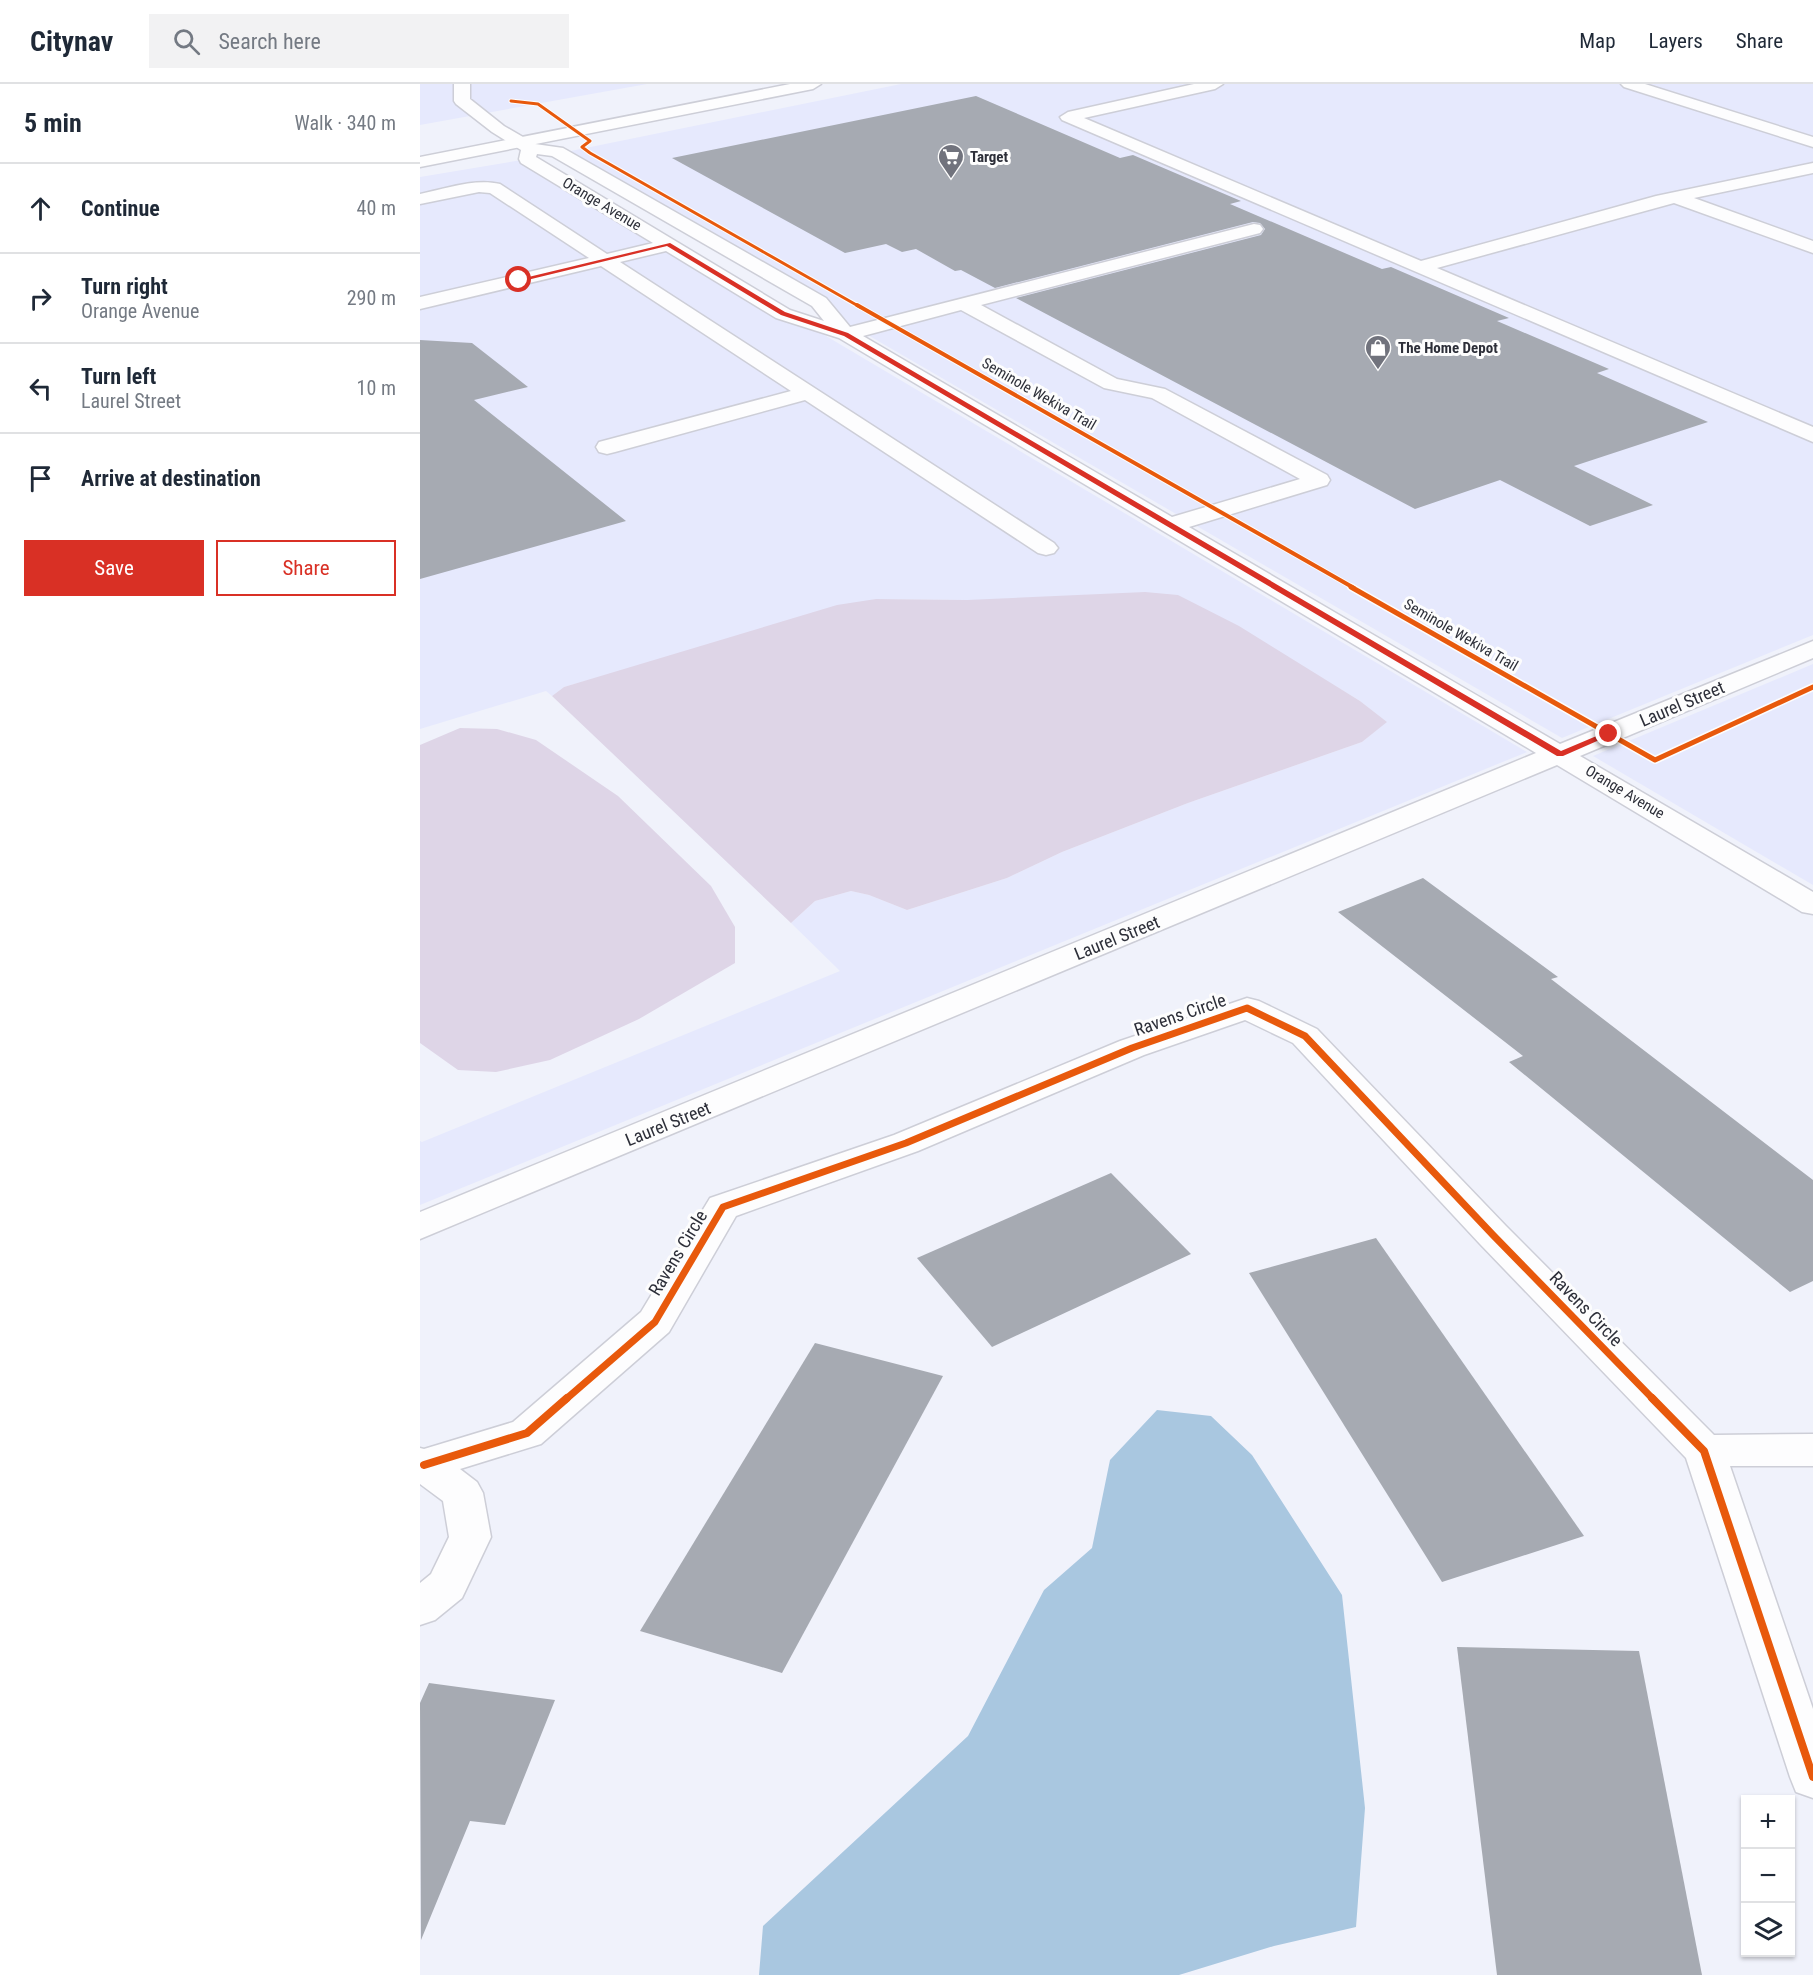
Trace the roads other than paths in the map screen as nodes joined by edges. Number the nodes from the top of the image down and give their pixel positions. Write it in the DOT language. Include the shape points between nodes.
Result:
graph roads {
  1 [pos="462,84"];
  2 [pos="813,84"];
  3 [pos="1215,84"];
  4 [pos="1629,84"];
  5 [pos="584,112"];
  6 [pos="498,129"];
  7 [pos="478,132"];
  8 [pos="1813,142"];
  9 [pos="526,146"];
  10 [pos="420,162"];
  11 [pos="1813,168"];
  12 [pos="1674,197"];
  13 [pos="420,199"];
  14 [pos="1254,229"];
  15 [pos="668,245"];
  16 [pos="1813,247"];
  17 [pos="604,260"];
  18 [pos="1419,267"];
  19 [pos="420,303"];
  20 [pos="964,304"];
  21 [pos="846,334"];
  22 [pos="807,393"];
  23 [pos="1813,435"];
  24 [pos="607,447"];
  25 [pos="1170,525"];
  26 [pos="1046,548"];
  27 [pos="1813,649"];
  28 [pos="1560,754"];
  29 [pos="1813,905"];
  30 [pos="420,1226"];
  31 [pos="1813,1450"];
  32 [pos="1704,1451"];
  33 [pos="422,1464"];
  34 [pos="420,1607"];
  35 [pos="1813,1777"];
  1 -- 6 [label="street, Orange Avenue" via="462,101"];
  2 -- 9 [label="street"];
  3 -- 18 [label="street" via="1068,117"];
  4 -- 8 [label="street"];
  5 -- 6 [label="street"];
  6 -- 7 [label="street"];
  6 -- 9 [label="street, Orange Avenue"];
  9 -- 10 [label="street"];
  9 -- 15 [label="street, Orange Avenue" via="527,159"];
  9 -- 21 [label="street, Orange Avenue" via="557,152 819,302"];
  11 -- 12 [label="street"];
  12 -- 16 [label="street"];
  12 -- 18 [label="street"];
  13 -- 17 [label="street" via="479,187 494,188"];
  14 -- 20 [label="street"];
  15 -- 17 [label="street"];
  15 -- 21 [label="street, Orange Avenue" via="783,314"];
  17 -- 19 [label="street"];
  17 -- 22 [label="street"];
  18 -- 23 [label="street"];
  20 -- 21 [label="street"];
  20 -- 25 [label="street" via="1111,384 1158,393 1319,480"];
  21 -- 25 [label="street, Orange Avenue"];
  22 -- 24 [label="street"];
  22 -- 26 [label="street"];
  25 -- 28 [label="street, Orange Avenue"];
  27 -- 28 [label="street, Laurel Street"];
  28 -- 29 [label="street, Orange Avenue"];
  28 -- 30 [label="street, Laurel Street"];
  31 -- 32 [label="street"];
  32 -- 33 [label="street, Ravens Circle" via="1305,1036 1247,1008 1132,1048 906,1143 723,1207 655,1322 536,1426 527,1433"];
  32 -- 35 [label="street, Ravens Circle"];
  33 -- 34 [label="street, Ravens Circle" via="462,1493 470,1537 447,1586"];
}
